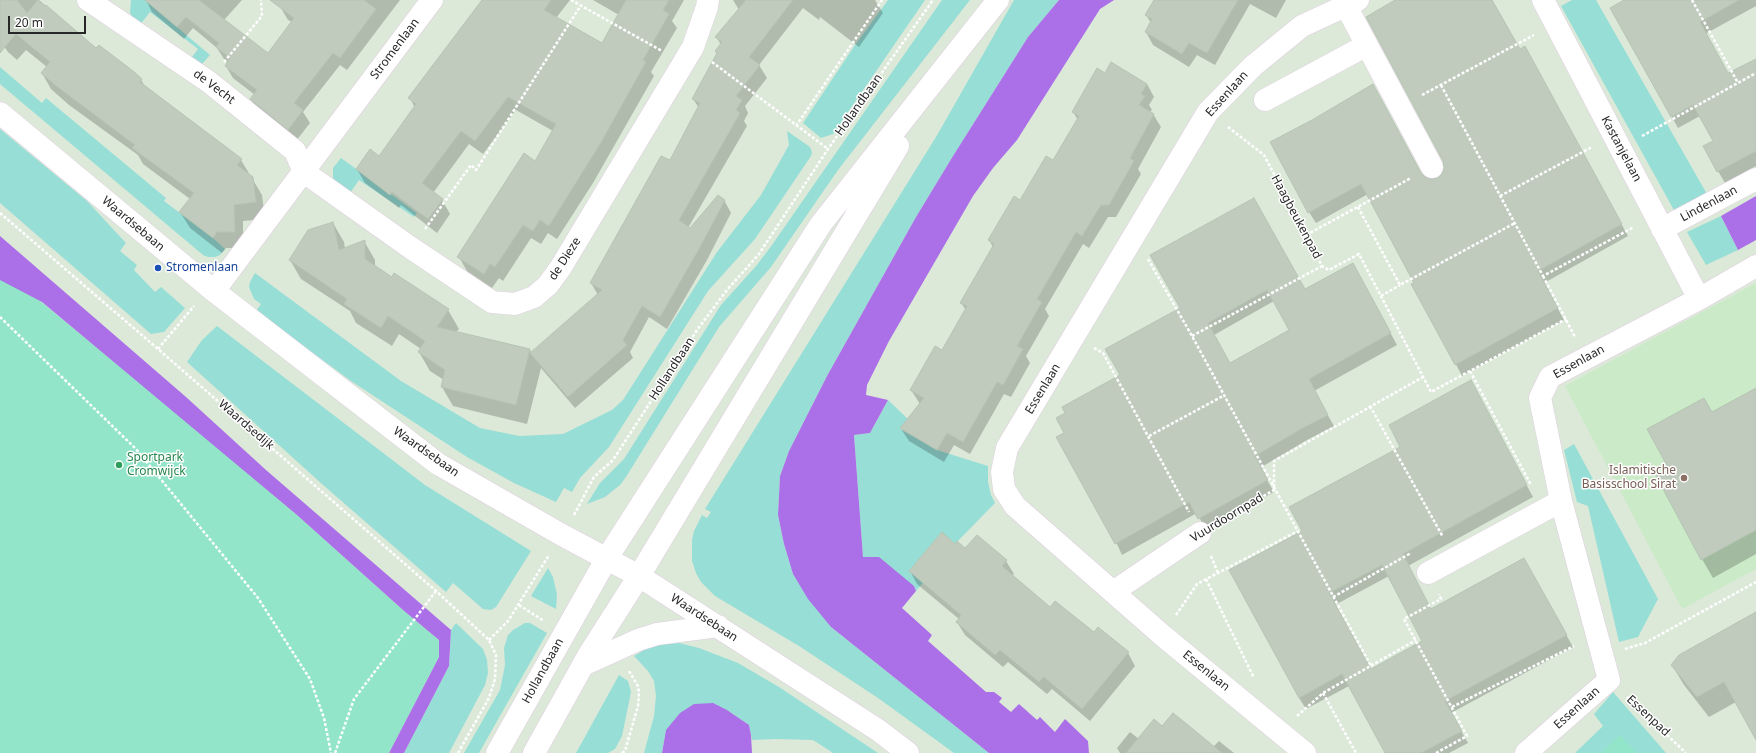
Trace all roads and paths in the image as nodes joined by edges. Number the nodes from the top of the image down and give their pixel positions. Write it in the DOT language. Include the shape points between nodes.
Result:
graph roads {
  1 [pos="88,0"];
  2 [pos="260,0"];
  3 [pos="432,0"];
  4 [pos="571,0"];
  5 [pos="708,0"];
  6 [pos="882,0"];
  7 [pos="933,0"];
  8 [pos="998,0"];
  9 [pos="1692,0"];
  10 [pos="1352,3"];
  11 [pos="581,5"];
  12 [pos="113,7"];
  13 [pos="1551,7"];
  14 [pos="1367,45"];
  15 [pos="688,55"];
  16 [pos="1756,72"];
  17 [pos="940,74"];
  18 [pos="209,82"];
  19 [pos="1738,83"];
  20 [pos="1440,85"];
  21 [pos="1266,100"];
  22 [pos="1400,107"];
  23 [pos="1208,112"];
  24 [pos="0,113"];
  25 [pos="796,126"];
  26 [pos="1617,141"];
  27 [pos="828,149"];
  28 [pos="1432,167"];
  29 [pos="304,172"];
  30 [pos="1756,179"];
  31 [pos="1500,196"];
  32 [pos="1358,207"];
  33 [pos="0,213"];
  34 [pos="1659,222"];
  35 [pos="1515,223"];
  36 [pos="1306,235"];
  37 [pos="1135,236"];
  38 [pos="411,248"];
  39 [pos="1322,266"];
  40 [pos="1756,266"];
  41 [pos="1543,276"];
  42 [pos="1400,286"];
  43 [pos="214,291"];
  44 [pos="1381,296"];
  45 [pos="1699,299"];
  46 [pos="0,317"];
  47 [pos="1566,319"];
  48 [pos="1192,336"];
  49 [pos="1073,339"];
  50 [pos="158,349"];
  51 [pos="1585,358"];
  52 [pos="1470,371"];
  53 [pos="1423,377"];
  54 [pos="1223,396"];
  55 [pos="1370,406"];
  56 [pos="1149,436"];
  57 [pos="1274,490"];
  58 [pos="1552,505"];
  59 [pos="1298,531"];
  60 [pos="1200,533"];
  61 [pos="562,535"];
  62 [pos="606,558"];
  63 [pos="1454,558"];
  64 [pos="1218,572"];
  65 [pos="1428,573"];
  66 [pos="639,576"];
  67 [pos="1206,579"];
  68 [pos="1756,582"];
  69 [pos="436,591"];
  70 [pos="1113,592"];
  71 [pos="1333,597"];
  72 [pos="718,626"];
  73 [pos="1162,635"];
  74 [pos="489,640"];
  75 [pos="1416,640"];
  76 [pos="1599,645"];
  77 [pos="583,665"];
  78 [pos="1371,666"];
  79 [pos="1609,680"];
  80 [pos="1256,683"];
  81 [pos="1323,693"];
  82 [pos="1452,707"];
  83 [pos="1280,731"];
  84 [pos="331,753"];
  85 [pos="335,753"];
  86 [pos="458,753"];
  87 [pos="497,753"];
  88 [pos="534,753"];
  89 [pos="908,753"];
  90 [pos="1305,753"];
  91 [pos="1356,753"];
  92 [pos="1436,753"];
  93 [pos="1526,753"];
  94 [pos="1686,753"];
  1 -- 12 [label="street, de Vecht"];
  2 -- 18 [label="path" via="262,16"];
  3 -- 29 [label="street, Stromenlaan"];
  4 -- 11 [label="path"];
  5 -- 15 [label="street, de Dieze"];
  6 -- 25 [label="path"];
  7 -- 27 [label="path, Hollandbaan"];
  8 -- 17 [label="street, Hollandbaan"];
  9 -- 19 [label="path"];
  10 -- 14 [label="street"];
  10 -- 23 [label="street, Essenlaan" via="1302,26 1253,66"];
  11 -- 15 [label="path"];
  11 -- 38 [label="path" via="476,170 471,165"];
  12 -- 18 [label="street, de Vecht"];
  13 -- 20 [label="path"];
  13 -- 26 [label="street, Kastanjelaan"];
  14 -- 21 [label="street"];
  14 -- 22 [label="street"];
  15 -- 25 [label="path"];
  15 -- 38 [label="street, de Dieze" via="561,267 548,285 534,297 515,304 492,302"];
  16 -- 19 [label="path"];
  17 -- 62 [label="street, Hollandbaan" via="821,224"];
  17 -- 66 [label="street, Hollandbaan"];
  18 -- 29 [label="street, de Vecht" via="295,151"];
  19 -- 26 [label="path"];
  20 -- 22 [label="path"];
  20 -- 31 [label="path"];
  22 -- 28 [label="street"];
  23 -- 36 [label="path, Haagbeukenpad" via="1264,155"];
  23 -- 37 [label="street, Essenlaan"];
  24 -- 43 [label="street, Waardsebaan"];
  25 -- 27 [label="path"];
  26 -- 31 [label="path"];
  26 -- 34 [label="street, Kastanjelaan"];
  27 -- 61 [label="path, Hollandbaan" via="759,254 696,330 613,460 594,477"];
  28 -- 32 [label="path"];
  29 -- 38 [label="street, de Dieze"];
  29 -- 43 [label="street, Stromenlaan"];
  30 -- 34 [label="street, Lindenlaan"];
  31 -- 35 [label="path"];
  32 -- 36 [label="path"];
  32 -- 42 [label="path"];
  33 -- 50 [label="path, Waardsedijk"];
  34 -- 41 [label="path"];
  34 -- 45 [label="street, Kastanjelaan"];
  35 -- 41 [label="path"];
  35 -- 42 [label="path"];
  36 -- 39 [label="path, Haagbeukenpad"];
  37 -- 48 [label="path"];
  37 -- 49 [label="street, Essenlaan"];
  39 -- 44 [label="path, Haagbeukenpad" via="1329,270 1359,254"];
  39 -- 48 [label="path"];
  40 -- 45 [label="street"];
  41 -- 47 [label="path"];
  42 -- 44 [label="path"];
  43 -- 50 [label="path" via="193,307"];
  43 -- 61 [label="street, Waardsebaan" via="438,464"];
  44 -- 53 [label="path, Haagbeukenpad"];
  45 -- 51 [label="street, Essenlaan"];
  46 -- 84 [label="path" via="136,449 258,598 310,679 324,718"];
  47 -- 51 [label="path"];
  47 -- 52 [label="path"];
  48 -- 54 [label="path"];
  49 -- 56 [label="path" via="1103,353"];
  49 -- 70 [label="street, Essenlaan" via="1007,448 1002,472 1004,489 1015,506"];
  50 -- 69 [label="path, Waardsedijk"];
  51 -- 58 [label="street, Essenlaan" via="1550,377 1540,398"];
  52 -- 53 [label="path, Haagbeukenpad" via="1431,392"];
  52 -- 58 [label="path"];
  53 -- 55 [label="path, Vuurdoornpad"];
  54 -- 56 [label="path"];
  54 -- 57 [label="path"];
  55 -- 57 [label="path, Vuurdoornpad" via="1274,461"];
  55 -- 63 [label="path"];
  56 -- 60 [label="path"];
  57 -- 59 [label="path"];
  57 -- 60 [label="path, Vuurdoornpad"];
  58 -- 63 [label="street"];
  58 -- 76 [label="street, Essenlaan"];
  59 -- 64 [label="path"];
  59 -- 71 [label="path"];
  60 -- 64 [label="path"];
  60 -- 70 [label="street, Vuurdoornpad"];
  61 -- 62 [label="street, Waardsebaan"];
  61 -- 74 [label="path, Hollandbaan" via="508,621"];
  62 -- 66 [label="street, Waardsebaan"];
  62 -- 87 [label="street, Hollandbaan"];
  63 -- 65 [label="street"];
  64 -- 67 [label="path"];
  65 -- 71 [label="path" via="1415,551"];
  65 -- 75 [label="path" via="1441,599 1404,619"];
  66 -- 72 [label="street, Waardsebaan"];
  66 -- 77 [label="street, Hollandbaan"];
  67 -- 73 [label="path" via="1197,584"];
  67 -- 80 [label="path"];
  68 -- 76 [label="path" via="1645,643"];
  69 -- 74 [label="path, Waardsedijk"];
  69 -- 85 [label="path" via="354,699"];
  70 -- 73 [label="street, Essenlaan"];
  71 -- 78 [label="path"];
  72 -- 77 [label="street" via="657,634"];
  72 -- 89 [label="street, Waardsebaan" via="878,730"];
  73 -- 83 [label="street, Essenlaan"];
  74 -- 86 [label="path" via="496,655 495,680 489,698"];
  75 -- 78 [label="path"];
  75 -- 82 [label="path"];
  76 -- 79 [label="street, Essenlaan"];
  76 -- 82 [label="path"];
  77 -- 88 [label="street, Hollandbaan"];
  78 -- 81 [label="path"];
  79 -- 93 [label="street, Essenlaan"];
  79 -- 94 [label="path, Essenpad"];
  81 -- 83 [label="path"];
  81 -- 91 [label="path"];
  82 -- 92 [label="path" via="1467,736"];
  83 -- 90 [label="street, Essenlaan"];
}
